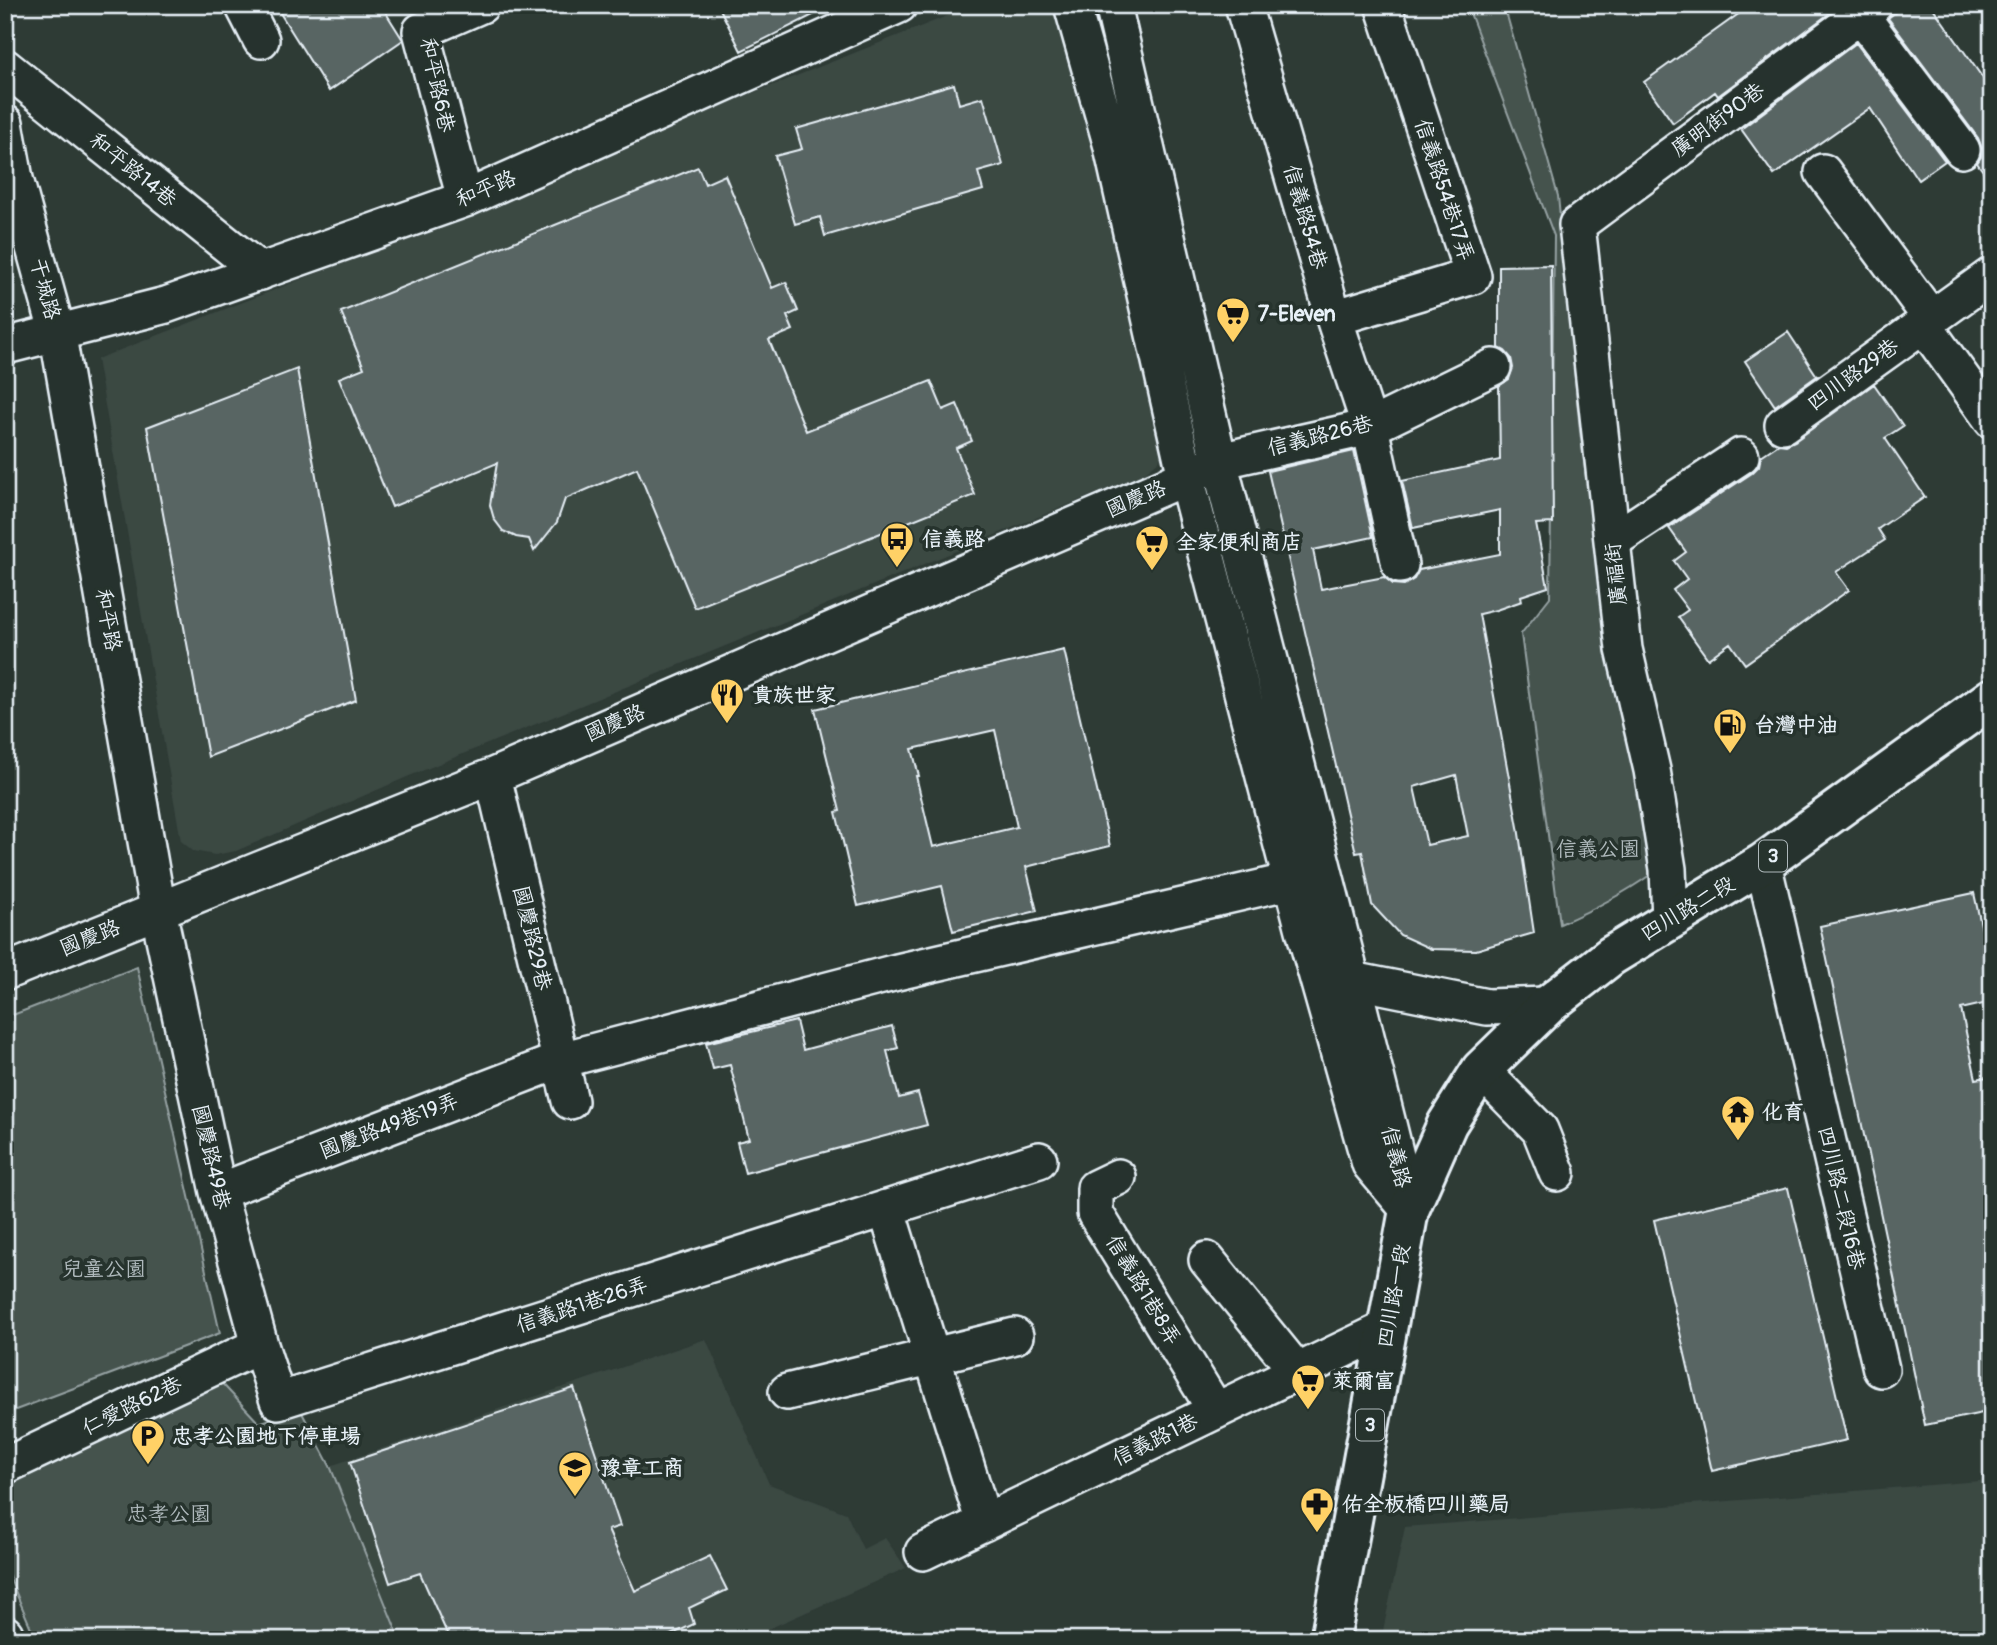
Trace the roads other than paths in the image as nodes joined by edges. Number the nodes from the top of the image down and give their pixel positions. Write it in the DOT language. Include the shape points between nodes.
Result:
graph roads {
  1 [pos="243,5"];
  2 [pos="481,5"];
  3 [pos="899,5"];
  4 [pos="1072,5"];
  5 [pos="1113,5"];
  6 [pos="1243,5"];
  7 [pos="1382,5"];
  8 [pos="1862,9"];
  9 [pos="261,40"];
  10 [pos="5,67"];
  11 [pos="5,123"];
  12 [pos="1962,150"];
  13 [pos="1823,172"];
  14 [pos="465,199"];
  15 [pos="1577,225"];
  16 [pos="261,272"];
  17 [pos="1992,275"];
  18 [pos="1334,318"];
  19 [pos="1927,321"];
  20 [pos="57,331"];
  21 [pos="5,346"];
  22 [pos="1493,367"];
  23 [pos="1992,420"];
  24 [pos="1783,425"];
  25 [pos="1370,426"];
  26 [pos="1741,456"];
  27 [pos="1219,461"];
  28 [pos="1186,477"];
  29 [pos="1612,541"];
  30 [pos="1400,565"];
  31 [pos="1992,698"];
  32 [pos="493,776"];
  33 [pos="1763,863"];
  34 [pos="1291,881"];
  35 [pos="158,910"];
  36 [pos="1670,920"];
  37 [pos="1304,930"];
  38 [pos="5,972"];
  39 [pos="1352,980"];
  40 [pos="1548,1005"];
  41 [pos="561,1060"];
  42 [pos="1481,1070"];
  43 [pos="570,1101"];
  44 [pos="1447,1124"];
  45 [pos="1039,1160"];
  46 [pos="1558,1173"];
  47 [pos="1118,1177"];
  48 [pos="218,1192"];
  49 [pos="886,1208"];
  50 [pos="1409,1210"];
  51 [pos="1207,1260"];
  52 [pos="1388,1328"];
  53 [pos="1015,1336"];
  54 [pos="260,1345"];
  55 [pos="933,1356"];
  56 [pos="1881,1369"];
  57 [pos="1297,1371"];
  58 [pos="787,1392"];
  59 [pos="278,1401"];
  60 [pos="1216,1411"];
  61 [pos="5,1466"];
  62 [pos="984,1523"];
  63 [pos="923,1552"];
  64 [pos="5,1634"];
  65 [pos="7,1640"];
  66 [pos="1331,1640"];
  1 -- 9 [label="street"];
  2 -- 14 [label="street, 和平路6巷" via="421,31"];
  3 -- 14 [label="street, 和平路"];
  4 -- 28 [label="street, 信義路" via="1111,143"];
  5 -- 27 [label="street, 信義路"];
  6 -- 18 [label="street, 信義路54巷"];
  7 -- 18 [label="street, 信義路54巷17弄" via="1473,276"];
  8 -- 12 [label="street, 廣明街90巷"];
  8 -- 15 [label="street, 廣明街90巷"];
  10 -- 16 [label="street, 和平路14巷"];
  11 -- 20 [label="street, 干城路" via="15,179"];
  13 -- 19 [label="street"];
  14 -- 16 [label="street, 和平路"];
  15 -- 29 [label="street, 廣福街"];
  16 -- 20 [label="street, 和平路" via="166,305"];
  17 -- 19 [label="street, 四川路29巷"];
  18 -- 25 [label="street, 信義路54巷"];
  19 -- 23 [label="street"];
  19 -- 24 [label="street, 四川路29巷"];
  20 -- 21 [label="street, 和平路"];
  20 -- 35 [label="street, 和平路"];
  22 -- 25 [label="street, 信義路26巷"];
  25 -- 27 [label="street, 信義路26巷"];
  25 -- 30 [label="street, 信義路54巷"];
  26 -- 29 [label="street"];
  27 -- 28 [label="street, 國慶路"];
  27 -- 39 [label="street, 信義路"];
  28 -- 32 [label="street, 國慶路"];
  28 -- 34 [label="street, 信義路"];
  29 -- 36 [label="street, 廣福街" via="1624,649 1668,869"];
  31 -- 33 [label="main road, 四川路二段 / 3"];
  32 -- 35 [label="street, 國慶路"];
  32 -- 41 [label="street, 國慶路29巷"];
  33 -- 36 [label="main road, 四川路二段 / 3"];
  33 -- 56 [label="street, 四川路二段16巷"];
  34 -- 37 [label="street, 信義路"];
  34 -- 41 [label="street, 國慶路49巷19弄" via="897,972"];
  35 -- 38 [label="street, 國慶路"];
  35 -- 48 [label="street, 國慶路49巷"];
  36 -- 40 [label="main road, 四川路二段 / 3" via="1611,956"];
  37 -- 39 [label="street" via="1331,965"];
  37 -- 50 [label="street, 信義路" via="1370,1164"];
  39 -- 40 [label="street" via="1487,1007"];
  39 -- 50 [label="street, 信義路"];
  40 -- 42 [label="main road, 四川路二段 / 3"];
  41 -- 43 [label="street, 國慶路29巷"];
  41 -- 48 [label="street, 國慶路49巷19弄"];
  42 -- 44 [label="main road, 四川路二段 / 3"];
  42 -- 46 [label="street" via="1540,1130"];
  44 -- 50 [label="main road, 四川路一段 / 3"];
  45 -- 49 [label="street, 信義路1巷26弄"];
  47 -- 60 [label="street, 信義路1巷8弄" via="1095,1188 1095,1213"];
  48 -- 54 [label="street, 國慶路49巷"];
  49 -- 55 [label="street"];
  49 -- 59 [label="street, 信義路1巷26弄"];
  50 -- 52 [label="main road, 四川路一段 / 3"];
  51 -- 57 [label="street"];
  52 -- 57 [label="street, 信義路1巷"];
  52 -- 66 [label="main road, 四川路一段 / 3"];
  53 -- 55 [label="street"];
  54 -- 59 [label="street, 國慶路49巷"];
  54 -- 61 [label="street, 仁愛路62巷"];
  55 -- 58 [label="street"];
  55 -- 62 [label="street"];
  57 -- 60 [label="street, 信義路1巷"];
  60 -- 62 [label="street, 信義路1巷"];
  62 -- 63 [label="street, 信義路1巷"];
  64 -- 65 [label="street"];
}
